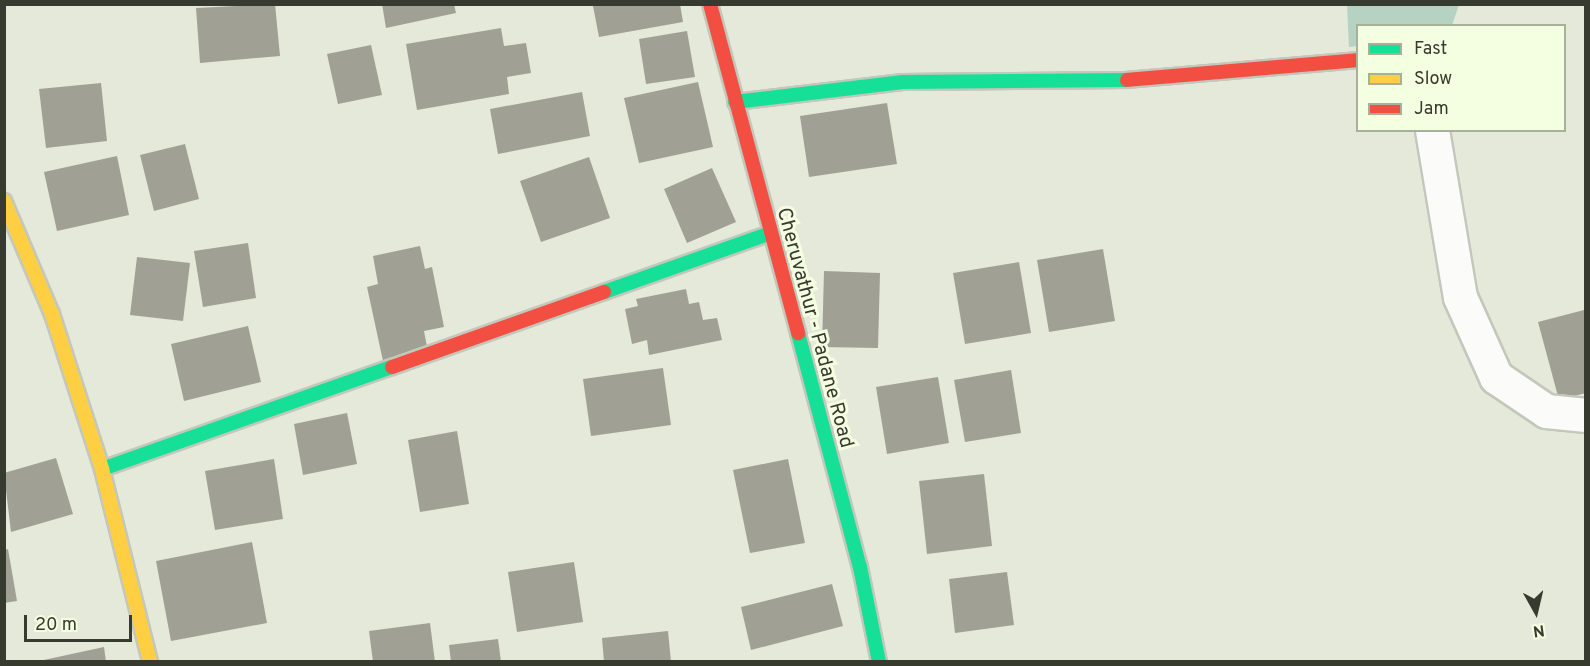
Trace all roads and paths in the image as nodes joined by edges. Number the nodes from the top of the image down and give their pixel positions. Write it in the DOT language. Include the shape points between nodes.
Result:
graph roads {
  1 [pos="710,4"];
  2 [pos="1356,60"];
  3 [pos="735,102"];
  4 [pos="1432,132"];
  5 [pos="4,201"];
  6 [pos="768,234"];
  7 [pos="1586,415"];
  8 [pos="102,469"];
  9 [pos="150,662"];
  10 [pos="879,662"];
  1 -- 3 [label="street, Cheruvathur - Padane Road"];
  2 -- 3 [label="street" via="1175,80 903,82"];
  3 -- 6 [label="street, Cheruvathur - Padane Road"];
  4 -- 7 [label="street" via="1460,297 1496,377 1546,411"];
  5 -- 8 [label="street" via="52,314"];
  6 -- 8 [label="street"];
  6 -- 10 [label="street, Cheruvathur - Padane Road" via="860,567"];
  8 -- 9 [label="street"];
}
